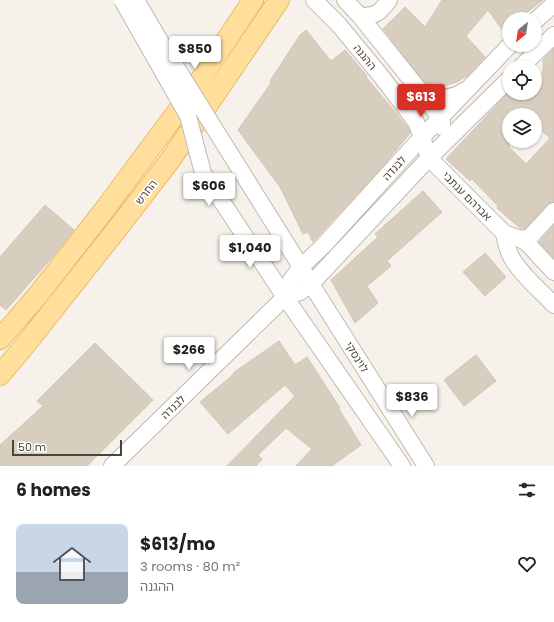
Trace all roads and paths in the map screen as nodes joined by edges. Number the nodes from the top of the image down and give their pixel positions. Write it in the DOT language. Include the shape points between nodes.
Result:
graph roads {
  1 [pos="122,0"];
  2 [pos="136,0"];
  3 [pos="253,0"];
  4 [pos="279,0"];
  5 [pos="314,0"];
  6 [pos="345,0"];
  7 [pos="389,0"];
  8 [pos="554,4"];
  9 [pos="542,14"];
  10 [pos="360,16"];
  11 [pos="554,35"];
  12 [pos="503,52"];
  13 [pos="527,60"];
  14 [pos="502,86"];
  15 [pos="468,90"];
  16 [pos="420,91"];
  17 [pos="440,118"];
  18 [pos="422,137"];
  19 [pos="429,158"];
  20 [pos="554,211"];
  21 [pos="504,234"];
  22 [pos="520,239"];
  23 [pos="285,240"];
  24 [pos="324,245"];
  25 [pos="301,267"];
  26 [pos="554,272"];
  27 [pos="311,284"];
  28 [pos="285,297"];
  29 [pos="554,305"];
  30 [pos="0,339"];
  31 [pos="0,375"];
  32 [pos="112,466"];
  33 [pos="402,466"];
  34 [pos="426,466"];
  1 -- 28 [label="street, bridge" via="188,116 203,173"];
  2 -- 23 [label="street, bridge"];
  3 -- 30 [label="main road, החרש" via="197,85 38,295"];
  4 -- 31 [label="main road, החרש" via="171,159"];
  5 -- 18 [label="street, ההגנה" via="339,25 381,76 416,122"];
  6 -- 10 [label="street, ההגנה"];
  7 -- 10 [label="street" via="377,13"];
  8 -- 9 [label="street"];
  10 -- 16 [label="street, ההגנה"];
  11 -- 13 [label="street"];
  12 -- 15 [label="street, לבנדה"];
  14 -- 19 [label="street, לבנדה"];
  15 -- 16 [label="street" via="455,96 442,97 427,95"];
  15 -- 17 [label="street, לבנדה"];
  16 -- 17 [label="street, ההגנה"];
  17 -- 18 [label="street, לבנדה"];
  17 -- 19 [label="street" via="442,122 439,140"];
  18 -- 19 [label="street, ההגנה"];
  18 -- 24 [label="street, לבנדה"];
  19 -- 21 [label="street, אברהם ענתבי"];
  19 -- 27 [label="street, לבנדה"];
  20 -- 22 [label="street" via="530,237"];
  21 -- 22 [label="street, אברהם ענתבי"];
  21 -- 29 [label="street, אברהם ענתבי" via="513,261"];
  22 -- 26 [label="street, אברהם ענתבי" via="528,243"];
  23 -- 24 [label="street" via="303,249"];
  23 -- 25 [label="street"];
  24 -- 25 [label="street, לבנדה"];
  25 -- 27 [label="street, לוינסקי"];
  25 -- 28 [label="street, לבנדה" via="291,280"];
  27 -- 28 [label="street, לבנדה" via="300,292"];
  27 -- 34 [label="street, לוינסקי"];
  28 -- 32 [label="street, לבנדה"];
  28 -- 33 [label="street"];
}
